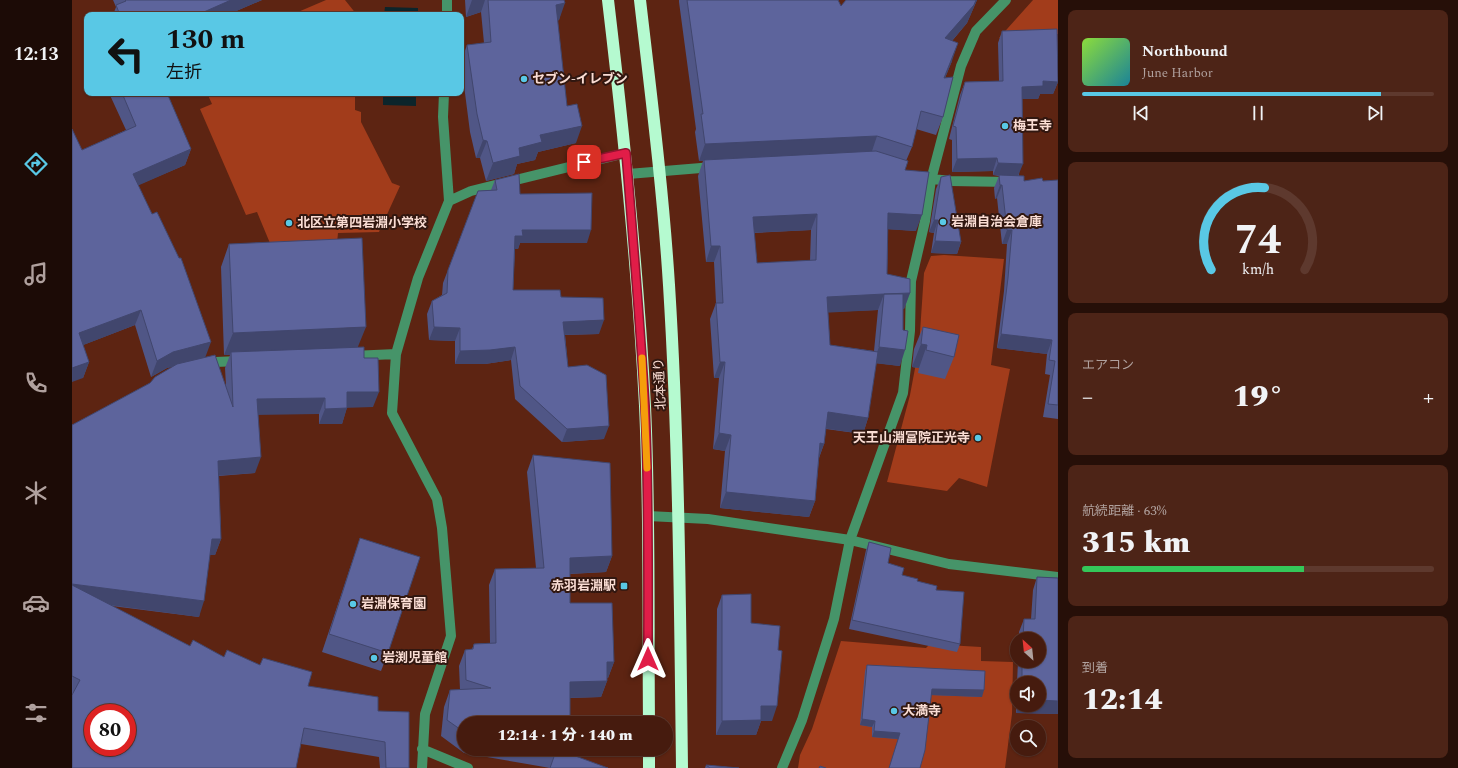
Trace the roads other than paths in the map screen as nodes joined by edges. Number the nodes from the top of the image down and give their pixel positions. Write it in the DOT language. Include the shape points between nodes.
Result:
graph roads {
  1 [pos="447,0"];
  2 [pos="608,0"];
  3 [pos="640,0"];
  4 [pos="1006,0"];
  5 [pos="448,12"];
  6 [pos="444,96"];
  7 [pos="626,153"];
  8 [pos="722,166"];
  9 [pos="660,171"];
  10 [pos="628,174"];
  11 [pos="916,175"];
  12 [pos="931,180"];
  13 [pos="1022,183"];
  14 [pos="449,201"];
  15 [pos="396,354"];
  16 [pos="341,356"];
  17 [pos="247,360"];
  18 [pos="195,367"];
  19 [pos="648,516"];
  20 [pos="679,518"];
  21 [pos="850,540"];
  22 [pos="1058,578"];
  23 [pos="649,716"];
  24 [pos="422,749"];
  25 [pos="649,756"];
  26 [pos="422,768"];
  27 [pos="468,768"];
  28 [pos="649,768"];
  29 [pos="682,768"];
  30 [pos="782,768"];
  1 -- 5 [label="street"];
  2 -- 7 [label="highway, 北本通り"];
  3 -- 9 [label="highway, 北本通り"];
  4 -- 12 [label="street" via="976,31 961,66"];
  6 -- 14 [label="street"];
  7 -- 10 [label="highway, 北本通り"];
  7 -- 14 [label="street" via="471,191"];
  8 -- 9 [label="street"];
  9 -- 10 [label="street"];
  9 -- 20 [label="highway, 北本通り"];
  10 -- 19 [label="highway, 北本通り" via="645,407"];
  11 -- 12 [label="street"];
  12 -- 13 [label="street"];
  12 -- 21 [label="street" via="925,221 911,281 910,331 903,393"];
  14 -- 15 [label="street" via="418,278"];
  15 -- 16 [label="street"];
  15 -- 24 [label="street" via="392,413 437,499 442,528 451,636 425,714"];
  17 -- 18 [label="street" via="215,362"];
  19 -- 20 [label="street"];
  19 -- 23 [label="highway, 北本通り"];
  20 -- 21 [label="street" via="708,519"];
  20 -- 29 [label="highway, 北本通り"];
  21 -- 22 [label="street" via="948,564"];
  21 -- 30 [label="street" via="834,619 802,720"];
  24 -- 26 [label="street"];
  24 -- 27 [label="street"];
  25 -- 28 [label="highway"];
}
